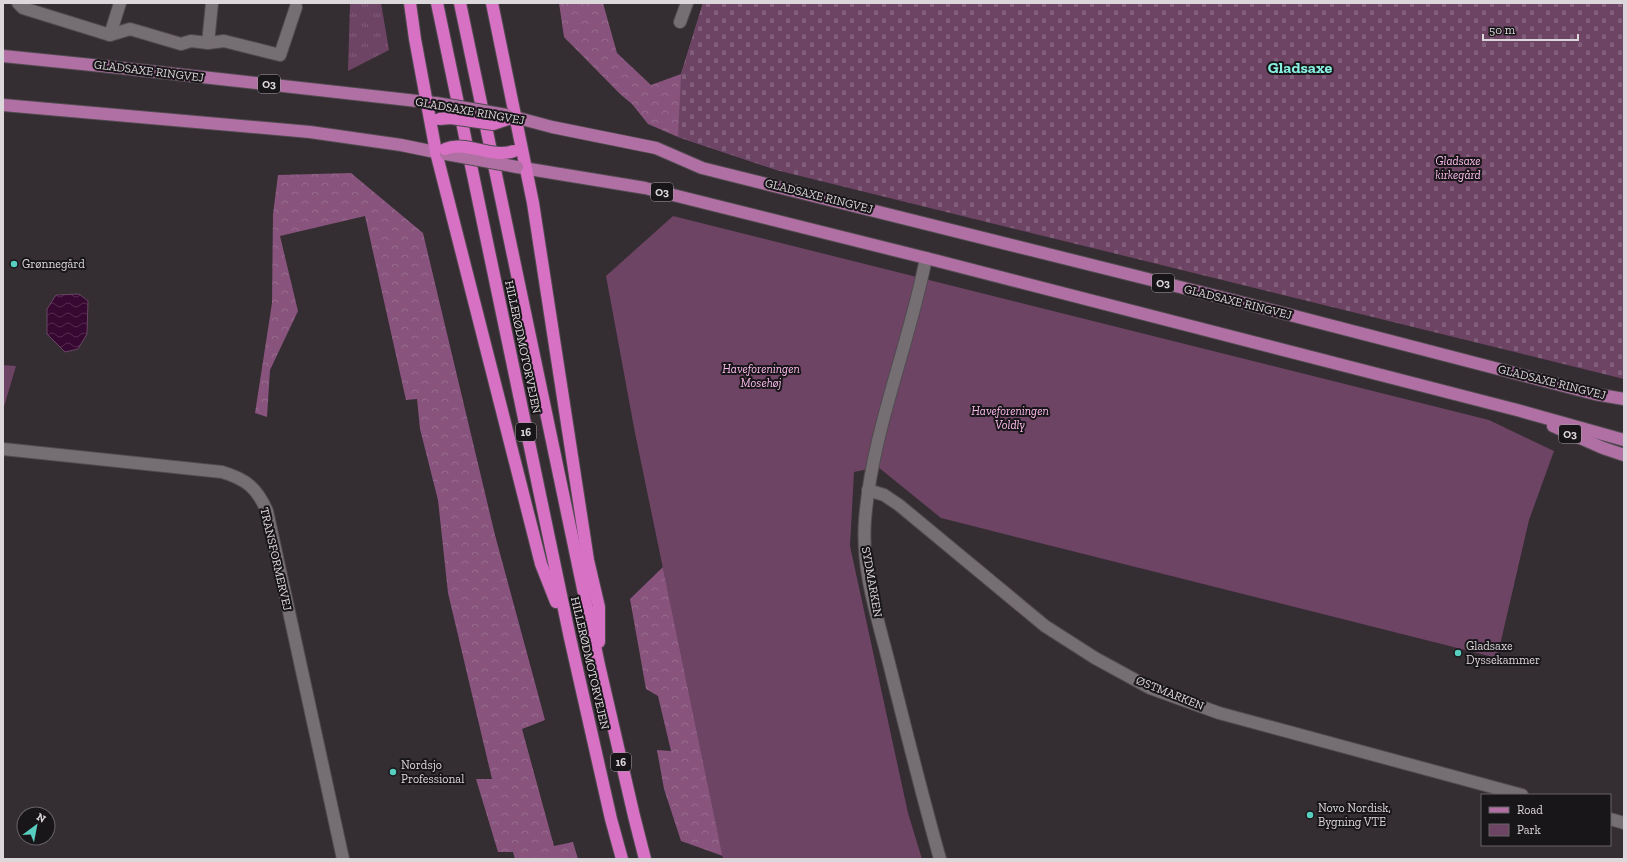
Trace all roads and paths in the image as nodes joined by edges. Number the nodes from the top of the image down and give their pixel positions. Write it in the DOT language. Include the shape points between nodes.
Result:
graph roads {
  1 [pos="18,3"];
  2 [pos="120,3"];
  3 [pos="212,3"];
  4 [pos="410,3"];
  5 [pos="436,3"];
  6 [pos="460,3"];
  7 [pos="492,3"];
  8 [pos="687,3"];
  9 [pos="296,7"];
  10 [pos="680,22"];
  11 [pos="110,34"];
  12 [pos="208,43"];
  13 [pos="3,56"];
  14 [pos="431,103"];
  15 [pos="3,106"];
  16 [pos="510,117"];
  17 [pos="435,121"];
  18 [pos="517,149"];
  19 [pos="442,152"];
  20 [pos="521,168"];
  21 [pos="926,258"];
  22 [pos="1624,399"];
  23 [pos="1517,410"];
  24 [pos="1624,440"];
  25 [pos="3,449"];
  26 [pos="1624,455"];
  27 [pos="868,490"];
  28 [pos="570,638"];
  29 [pos="599,665"];
  30 [pos="1518,794"];
  31 [pos="1611,819"];
  32 [pos="1624,823"];
  33 [pos="343,859"];
  34 [pos="622,859"];
  35 [pos="645,859"];
  36 [pos="940,859"];
  1 -- 11 [label="street" via="23,8"];
  2 -- 11 [label="street"];
  3 -- 12 [label="street"];
  4 -- 14 [label="highway" via="415,39"];
  5 -- 28 [label="highway, HILLERØDMOTORVEJEN / 16"];
  6 -- 29 [label="highway, HILLERØDMOTORVEJEN / 16"];
  7 -- 16 [label="highway"];
  8 -- 10 [label="street"];
  9 -- 12 [label="street" via="280,55 224,41"];
  11 -- 12 [label="street" via="130,29 181,44 191,41"];
  13 -- 14 [label="main road, GLADSAXE RINGVEJ / O3"];
  14 -- 16 [label="main road, GLADSAXE RINGVEJ / O3, bridge"];
  14 -- 17 [label="highway"];
  15 -- 19 [label="main road, O3" via="310,132"];
  16 -- 17 [label="highway, bridge" via="493,124 451,118"];
  16 -- 18 [label="highway"];
  16 -- 22 [label="main road, GLADSAXE RINGVEJ / O3" via="656,148 702,168 1236,301 1595,394"];
  17 -- 19 [label="highway"];
  18 -- 19 [label="highway, bridge" via="501,153 453,146"];
  18 -- 20 [label="highway"];
  19 -- 20 [label="main road, O3, bridge"];
  19 -- 28 [label="highway" via="541,564"];
  20 -- 21 [label="main road, O3" via="645,188"];
  20 -- 29 [label="highway" via="534,211 588,560 599,607"];
  21 -- 23 [label="main road, O3"];
  21 -- 27 [label="street, SYDMARKEN"];
  23 -- 24 [label="main road"];
  23 -- 26 [label="main road, O3"];
  25 -- 33 [label="street, TRANSFORMERVEJ" via="222,472 250,485 261,497 267,510"];
  27 -- 30 [label="street, ØSTMARKEN" via="884,495 899,505 1045,626 1094,658 1150,688 1219,713"];
  27 -- 36 [label="street, SYDMARKEN" via="865,554 873,598"];
  28 -- 34 [label="highway, HILLERØDMOTORVEJEN / 16"];
  29 -- 35 [label="highway, HILLERØDMOTORVEJEN / 16"];
  31 -- 32 [label="street"];
}
